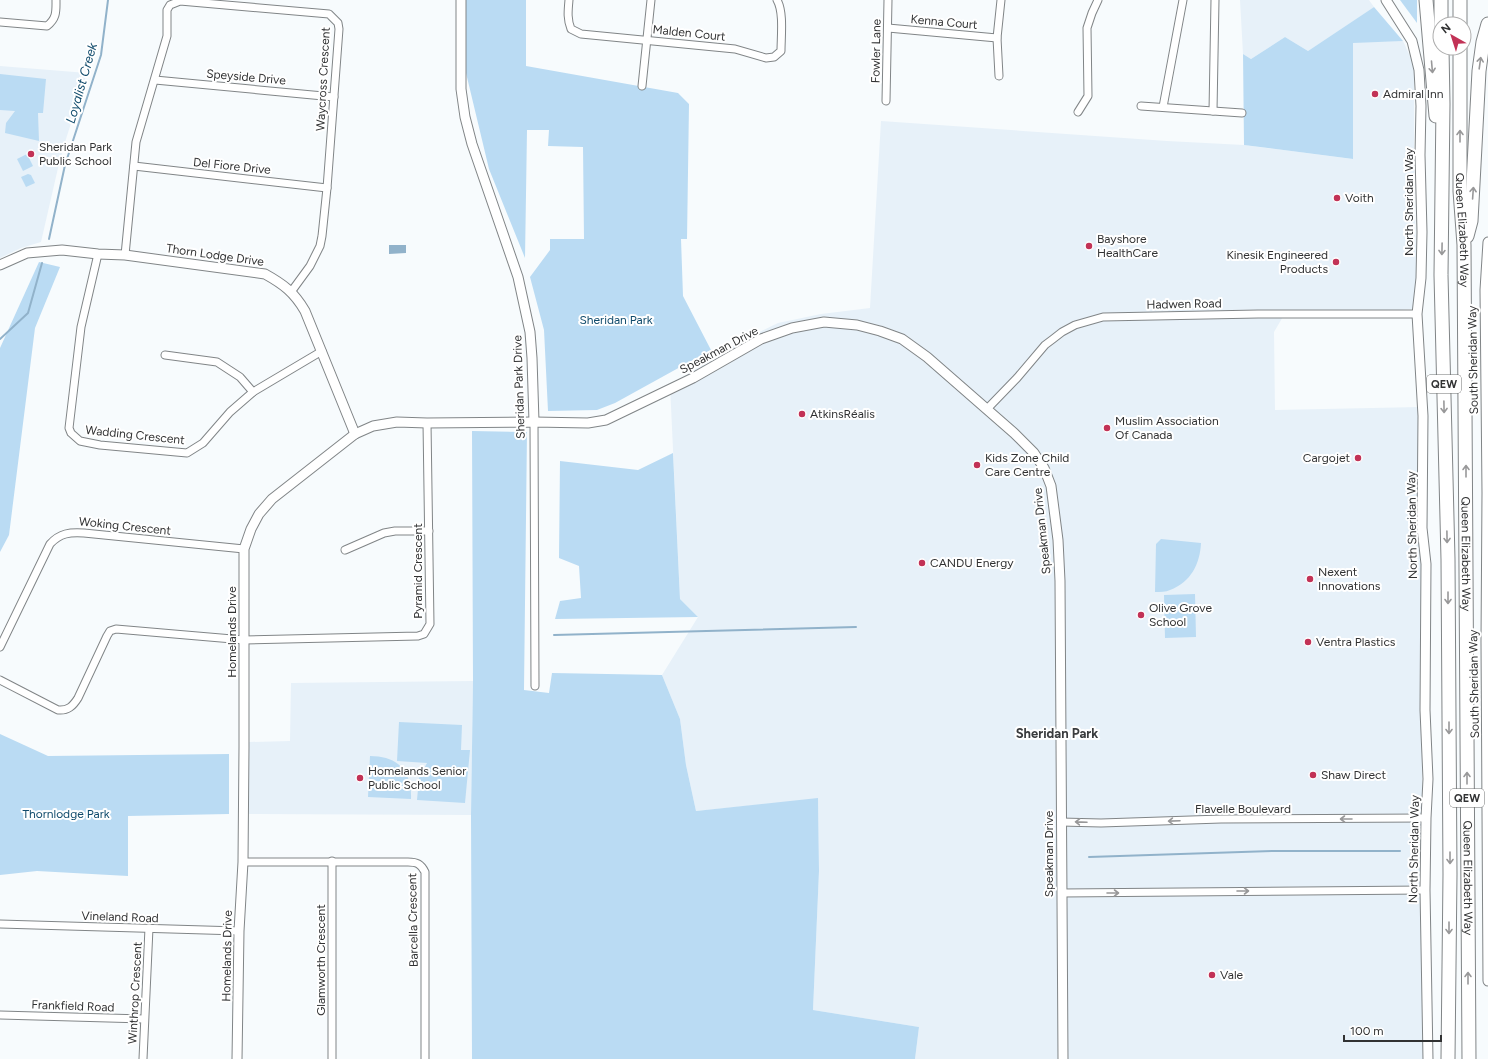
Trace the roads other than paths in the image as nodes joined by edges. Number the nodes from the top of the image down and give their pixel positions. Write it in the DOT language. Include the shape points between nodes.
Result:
graph roads {
  1 [pos="56,0"];
  2 [pos="461,0"];
  3 [pos="569,0"];
  4 [pos="651,0"];
  5 [pos="777,0"];
  6 [pos="888,0"];
  7 [pos="1001,0"];
  8 [pos="1098,0"];
  9 [pos="1183,0"];
  10 [pos="1215,0"];
  11 [pos="1386,0"];
  12 [pos="1426,0"];
  13 [pos="1441,0"];
  14 [pos="1460,0"];
  15 [pos="1441,16"];
  16 [pos="1460,16"];
  17 [pos="0,22"];
  18 [pos="1488,24"];
  19 [pos="888,28"];
  20 [pos="997,38"];
  21 [pos="647,40"];
  22 [pos="1442,56"];
  23 [pos="1460,56"];
  24 [pos="999,76"];
  25 [pos="155,80"];
  26 [pos="642,86"];
  27 [pos="334,97"];
  28 [pos="886,102"];
  29 [pos="1141,106"];
  30 [pos="1163,107"];
  31 [pos="1213,111"];
  32 [pos="1078,112"];
  33 [pos="1242,113"];
  34 [pos="134,166"];
  35 [pos="327,188"];
  36 [pos="1443,210"];
  37 [pos="1488,242"];
  38 [pos="1464,245"];
  39 [pos="98,254"];
  40 [pos="125,255"];
  41 [pos="0,265"];
  42 [pos="291,292"];
  43 [pos="1417,314"];
  44 [pos="322,351"];
  45 [pos="165,355"];
  46 [pos="253,392"];
  47 [pos="987,409"];
  48 [pos="534,422"];
  49 [pos="427,423"];
  50 [pos="355,434"];
  51 [pos="1487,493"];
  52 [pos="429,532"];
  53 [pos="244,549"];
  54 [pos="345,550"];
  55 [pos="244,640"];
  56 [pos="0,647"];
  57 [pos="0,680"];
  58 [pos="535,686"];
  59 [pos="1488,768"];
  60 [pos="1426,818"];
  61 [pos="1061,822"];
  62 [pos="332,861"];
  63 [pos="243,862"];
  64 [pos="1425,890"];
  65 [pos="1062,893"];
  66 [pos="0,924"];
  67 [pos="148,928"];
  68 [pos="239,931"];
  69 [pos="1488,981"];
  70 [pos="0,1015"];
  71 [pos="144,1019"];
  72 [pos="143,1059"];
  73 [pos="237,1059"];
  74 [pos="332,1059"];
  75 [pos="425,1059"];
  76 [pos="1063,1059"];
  77 [pos="1428,1059"];
  78 [pos="1448,1059"];
  79 [pos="1469,1059"];
  1 -- 17 [label="street" via="56,15 47,26"];
  2 -- 48 [label="street, Sheridan Park Drive" via="461,88 465,117 518,277 530,332"];
  3 -- 21 [label="street, Malden Court" via="567,15 571,29 581,34"];
  4 -- 21 [label="street"];
  5 -- 21 [label="street, Malden Court" via="781,13 780,51 774,57 759,57 734,49"];
  6 -- 19 [label="street, Fowler Lane"];
  7 -- 20 [label="street"];
  8 -- 32 [label="street" via="1087,28 1088,96"];
  9 -- 30 [label="street"];
  10 -- 31 [label="street"];
  11 -- 43 [label="street, North Sheridan Way" via="1412,41 1418,70 1421,106 1422,232"];
  12 -- 36 [label="highway, one-way"];
  13 -- 15 [label="highway"];
  14 -- 16 [label="highway"];
  38 -- 18 [label="highway, one-way" via="1471,221 1479,71"];
  19 -- 20 [label="street, Kenna Court"];
  19 -- 28 [label="street, Fowler Lane"];
  20 -- 24 [label="street"];
  21 -- 26 [label="street"];
  22 -- 36 [label="highway, Queen Elizabeth Way / QEW"];
  38 -- 23 [label="highway, Queen Elizabeth Way / QEW, one-way" via="1460,191"];
  25 -- 27 [label="street, Speyside Drive"];
  25 -- 27 [label="street, Waycross Crescent" via="167,36 167,10 174,3 180,1 329,14 338,23 339,29"];
  25 -- 34 [label="street, Waycross Crescent" via="136,142"];
  27 -- 35 [label="street, Waycross Crescent"];
  29 -- 30 [label="street"];
  30 -- 31 [label="street"];
  31 -- 33 [label="street"];
  34 -- 35 [label="street, Del Fiore Drive"];
  34 -- 40 [label="street, Waycross Crescent"];
  35 -- 42 [label="street, Waycross Crescent" via="320,246 310,266"];
  36 -- 78 [label="highway, Queen Elizabeth Way / QEW, one-way" via="1441,275 1448,567 1450,866"];
  37 -- 51 [label="street, South Sheridan Way" via="1485,290"];
  79 -- 38 [label="highway, Queen Elizabeth Way / QEW, one-way"];
  39 -- 40 [label="street, Thorn Lodge Drive"];
  39 -- 41 [label="street, Thorn Lodge Drive" via="62,250 27,253"];
  39 -- 46 [label="street, Wadding Crescent" via="80,335 69,428 80,442 188,453 203,442 230,412"];
  40 -- 42 [label="street, Thorn Lodge Drive" via="265,274"];
  42 -- 44 [label="street, Thorn Lodge Drive" via="305,311"];
  43 -- 47 [label="street, Hadwen Road" via="1103,317 1075,325 1045,345"];
  43 -- 60 [label="street, North Sheridan Way" via="1423,416 1422,528 1426,564"];
  44 -- 46 [label="street, Wadding Crescent"];
  44 -- 50 [label="street, Thorn Lodge Drive"];
  45 -- 46 [label="street" via="217,362 240,376"];
  47 -- 48 [label="street, Speakman Drive" via="927,357 902,340 857,325 824,322 792,328 761,339 693,378 606,420 588,423"];
  47 -- 61 [label="street, Speakman Drive" via="1034,453 1044,468 1051,486 1060,580"];
  48 -- 49 [label="street, Homelands Drive"];
  48 -- 58 [label="street, Sheridan Park Drive"];
  49 -- 50 [label="street, Homelands Drive" via="397,422 373,426"];
  49 -- 52 [label="street, Pyramid Crescent"];
  50 -- 53 [label="street, Homelands Drive" via="272,499 259,514"];
  51 -- 59 [label="street, South Sheridan Way"];
  52 -- 54 [label="street" via="384,533"];
  52 -- 55 [label="street, Pyramid Crescent" via="430,624 424,634"];
  53 -- 55 [label="street, Homelands Drive"];
  53 -- 56 [label="street, Woking Crescent" via="84,533 62,534 50,544"];
  55 -- 57 [label="street" via="116,629 110,631 78,698 73,706 64,710 58,710"];
  55 -- 63 [label="street, Homelands Drive"];
  59 -- 69 [label="street, South Sheridan Way"];
  60 -- 61 [label="street, Flavelle Boulevard, one-way"];
  60 -- 64 [label="street, North Sheridan Way"];
  61 -- 65 [label="street, Speakman Drive"];
  62 -- 63 [label="street, Barcella Crescent"];
  62 -- 74 [label="street, Glamworth Crescent"];
  62 -- 75 [label="street, Barcella Crescent" via="416,862 426,872"];
  63 -- 68 [label="street, Homelands Drive"];
  65 -- 64 [label="street, one-way"];
  64 -- 77 [label="street, North Sheridan Way"];
  65 -- 76 [label="street, Speakman Drive"];
  66 -- 67 [label="street, Vineland Road"];
  67 -- 68 [label="street, Vineland Road"];
  67 -- 71 [label="street, Winthrop Crescent"];
  68 -- 73 [label="street, Homelands Drive"];
  70 -- 71 [label="street, Frankfield Road"];
  71 -- 72 [label="street, Winthrop Crescent"];
}
